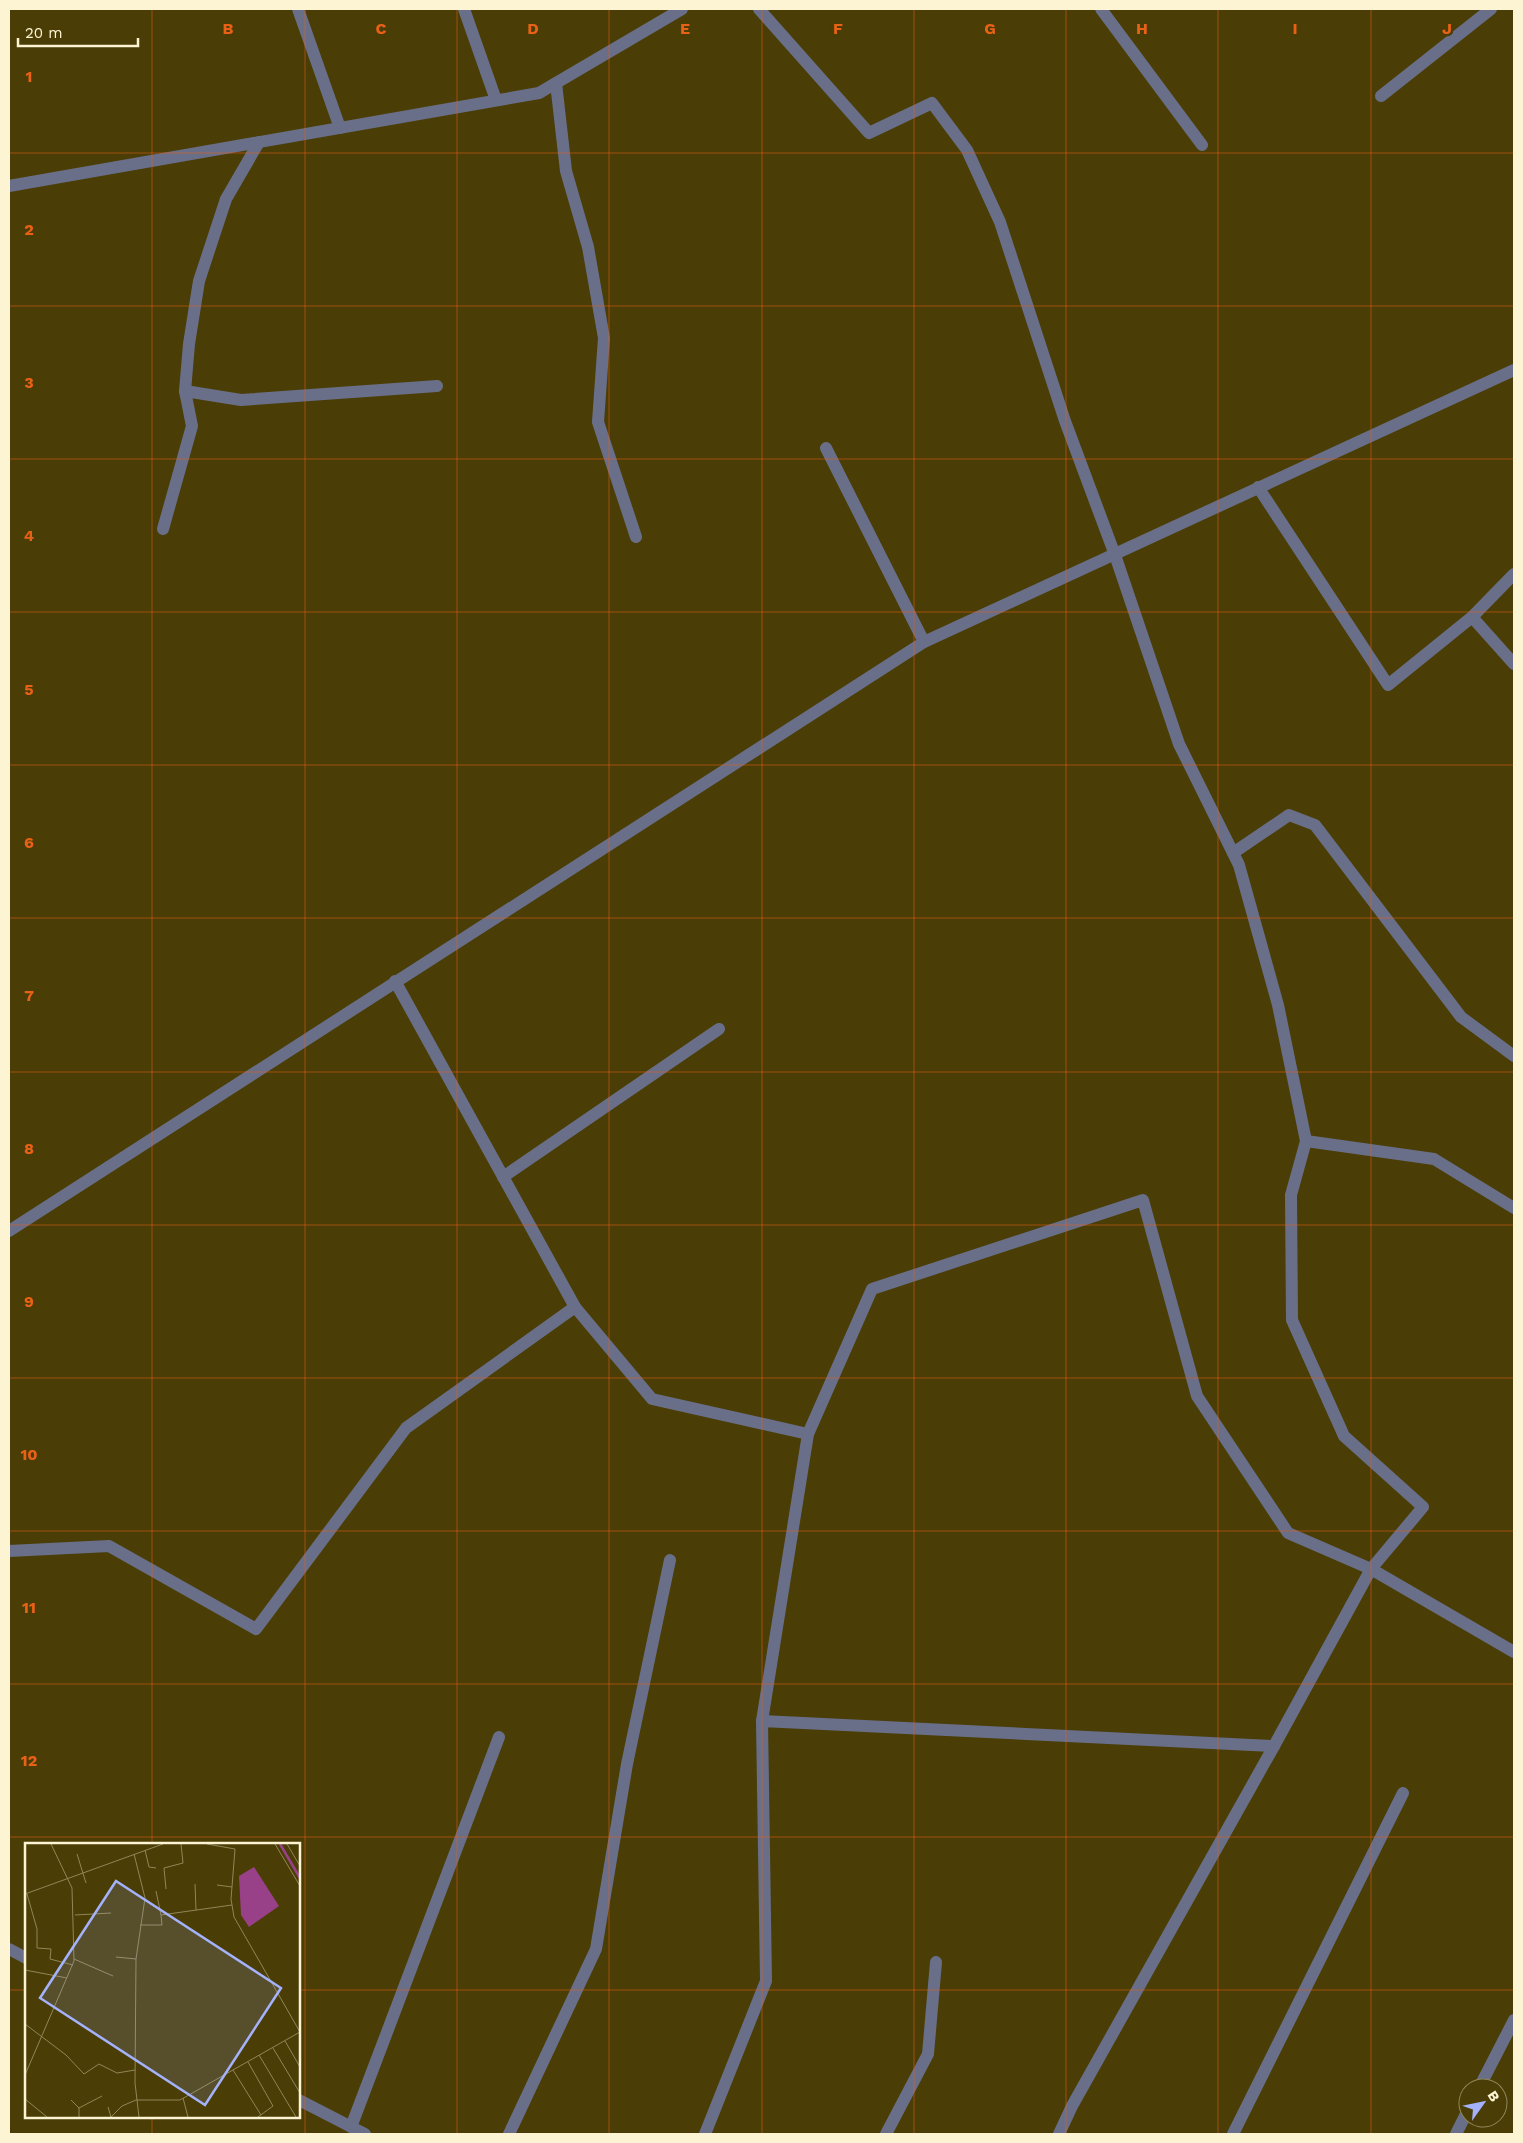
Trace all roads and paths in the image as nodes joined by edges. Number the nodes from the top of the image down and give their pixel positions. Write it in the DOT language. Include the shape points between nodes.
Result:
graph roads {
  1 [pos="298,9"];
  2 [pos="464,9"];
  3 [pos="682,9"];
  4 [pos="759,9"];
  5 [pos="1101,9"];
  6 [pos="1491,9"];
  7 [pos="556,83"];
  8 [pos="1381,96"];
  9 [pos="496,100"];
  10 [pos="340,128"];
  11 [pos="259,142"];
  12 [pos="1202,145"];
  13 [pos="9,186"];
  14 [pos="1514,370"];
  15 [pos="437,386"];
  16 [pos="185,391"];
  17 [pos="826,448"];
  18 [pos="1258,487"];
  19 [pos="163,529"];
  20 [pos="636,537"];
  21 [pos="1115,555"];
  22 [pos="1514,574"];
  23 [pos="1472,617"];
  24 [pos="924,642"];
  25 [pos="1514,664"];
  26 [pos="1233,853"];
  27 [pos="395,981"];
  28 [pos="719,1029"];
  29 [pos="1514,1056"];
  30 [pos="1306,1141"];
  31 [pos="503,1177"];
  32 [pos="1514,1208"];
  33 [pos="9,1231"];
  34 [pos="575,1307"];
  35 [pos="808,1434"];
  36 [pos="9,1551"];
  37 [pos="670,1560"];
  38 [pos="1371,1569"];
  39 [pos="1514,1652"];
  40 [pos="762,1721"];
  41 [pos="499,1737"];
  42 [pos="1274,1746"];
  43 [pos="1403,1793"];
  44 [pos="9,1949"];
  45 [pos="25,1957"];
  46 [pos="936,1962"];
  47 [pos="1514,2020"];
  48 [pos="1484,2078"];
  49 [pos="300,2101"];
  50 [pos="351,2127"];
  51 [pos="365,2134"];
  52 [pos="509,2134"];
  53 [pos="705,2134"];
  54 [pos="886,2134"];
  55 [pos="1058,2134"];
  56 [pos="1233,2134"];
  1 -- 10 [label="street"];
  2 -- 9 [label="street"];
  3 -- 7 [label="street"];
  4 -- 21 [label="street" via="868,133 932,103 968,150 1000,222 1065,421"];
  5 -- 12 [label="street"];
  6 -- 8 [label="street"];
  7 -- 9 [label="street" via="539,93"];
  7 -- 20 [label="street" via="566,171 588,247 604,338 598,422"];
  9 -- 10 [label="street"];
  10 -- 11 [label="street"];
  11 -- 13 [label="street"];
  11 -- 16 [label="street" via="226,199 199,280"];
  14 -- 18 [label="street"];
  15 -- 16 [label="street" via="241,400"];
  16 -- 19 [label="street" via="192,426"];
  17 -- 24 [label="street"];
  18 -- 21 [label="street"];
  18 -- 23 [label="street" via="1388,685"];
  21 -- 24 [label="street"];
  21 -- 26 [label="street" via="1179,744"];
  22 -- 23 [label="street"];
  23 -- 25 [label="street"];
  24 -- 27 [label="street"];
  26 -- 29 [label="street" via="1289,815 1315,826 1460,1017"];
  26 -- 30 [label="street" via="1278,1005"];
  27 -- 31 [label="street"];
  27 -- 33 [label="street"];
  28 -- 31 [label="street"];
  30 -- 32 [label="street" via="1434,1160"];
  30 -- 38 [label="street" via="1291,1195 1292,1320 1344,1436 1423,1507"];
  31 -- 34 [label="street"];
  34 -- 35 [label="street" via="652,1399"];
  34 -- 36 [label="street" via="406,1428 256,1629 109,1546"];
  35 -- 38 [label="street" via="872,1290 1143,1200 1197,1396 1288,1534"];
  35 -- 40 [label="street"];
  37 -- 52 [label="street" via="627,1764 596,1949"];
  38 -- 39 [label="street"];
  38 -- 42 [label="street"];
  40 -- 42 [label="street"];
  40 -- 53 [label="street" via="766,1981"];
  41 -- 50 [label="street"];
  42 -- 55 [label="street"];
  43 -- 56 [label="street"];
  44 -- 45 [label="street"];
  46 -- 54 [label="street" via="928,2054"];
  47 -- 48 [label="street"];
  49 -- 50 [label="street"];
  50 -- 51 [label="street"];
}
